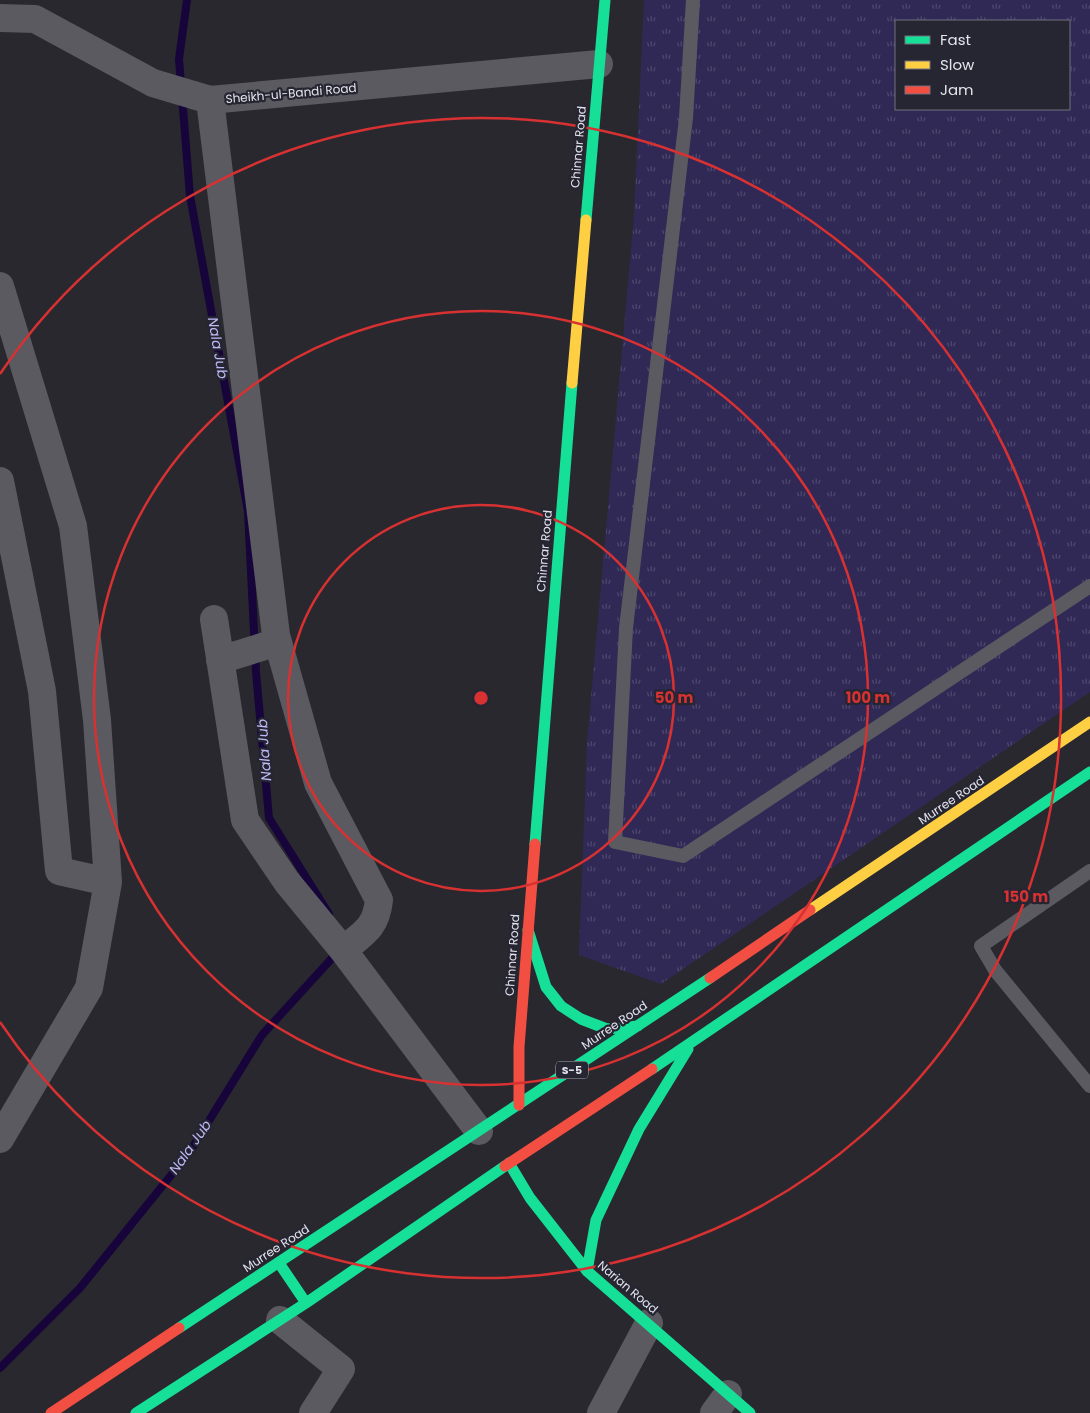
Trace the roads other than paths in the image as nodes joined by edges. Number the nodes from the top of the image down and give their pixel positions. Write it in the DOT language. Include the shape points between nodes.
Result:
graph roads {
  1 [pos="605,0"];
  2 [pos="693,0"];
  3 [pos="5,19"];
  4 [pos="599,64"];
  5 [pos="191,94"];
  6 [pos="0,286"];
  7 [pos="0,481"];
  8 [pos="1090,586"];
  9 [pos="214,619"];
  10 [pos="252,650"];
  11 [pos="1090,722"];
  12 [pos="1090,772"];
  13 [pos="1090,871"];
  14 [pos="108,882"];
  15 [pos="528,930"];
  16 [pos="343,950"];
  17 [pos="638,1026"];
  18 [pos="692,1043"];
  19 [pos="1090,1086"];
  20 [pos="519,1105"];
  21 [pos="479,1131"];
  22 [pos="0,1139"];
  23 [pos="509,1163"];
  24 [pos="279,1263"];
  25 [pos="587,1271"];
  26 [pos="306,1303"];
  27 [pos="280,1320"];
  28 [pos="649,1323"];
  29 [pos="721,1403"];
  30 [pos="51,1413"];
  31 [pos="136,1413"];
  32 [pos="313,1413"];
  33 [pos="601,1413"];
  34 [pos="750,1413"];
  1 -- 4 [label="main road, Chinnar Road"];
  2 -- 8 [label="lane" via="686,118 626,628 615,842 683,856"];
  3 -- 5 [label="street, Sheikh-ul-Bandi Road" via="35,19 153,83"];
  4 -- 5 [label="street, Sheikh-ul-Bandi Road"];
  4 -- 15 [label="main road, Chinnar Road"];
  5 -- 10 [label="street"];
  6 -- 14 [label="street" via="72,526 97,720"];
  7 -- 14 [label="street" via="42,692 59,871"];
  9 -- 10 [label="street"];
  10 -- 16 [label="street" via="245,820 287,882"];
  10 -- 16 [label="street" via="379,900 377,918"];
  11 -- 17 [label="main road, Murree Road / S-5"];
  12 -- 18 [label="main road"];
  13 -- 19 [label="lane" via="981,946 995,970"];
  14 -- 22 [label="street" via="89,988"];
  15 -- 17 [label="main road" via="546,987 561,1006 581,1019 607,1028"];
  15 -- 20 [label="main road, Chinnar Road" via="519,1046"];
  16 -- 21 [label="street"];
  17 -- 20 [label="main road, Murree Road / S-5"];
  18 -- 23 [label="main road"];
  18 -- 25 [label="main road" via="639,1129 596,1220"];
  20 -- 21 [label="main road, Murree Road / S-5"];
  21 -- 24 [label="main road, Murree Road / S-5"];
  23 -- 25 [label="main road, Narian Road" via="530,1198"];
  23 -- 26 [label="main road"];
  24 -- 26 [label="main road"];
  24 -- 30 [label="main road, Murree Road / S-5"];
  25 -- 28 [label="main road, Narian Road"];
  26 -- 27 [label="main road"];
  27 -- 31 [label="main road"];
  27 -- 32 [label="street" via="341,1369"];
  28 -- 29 [label="main road, Narian Road"];
  28 -- 33 [label="street"];
  29 -- 34 [label="main road, Narian Road"];
}
